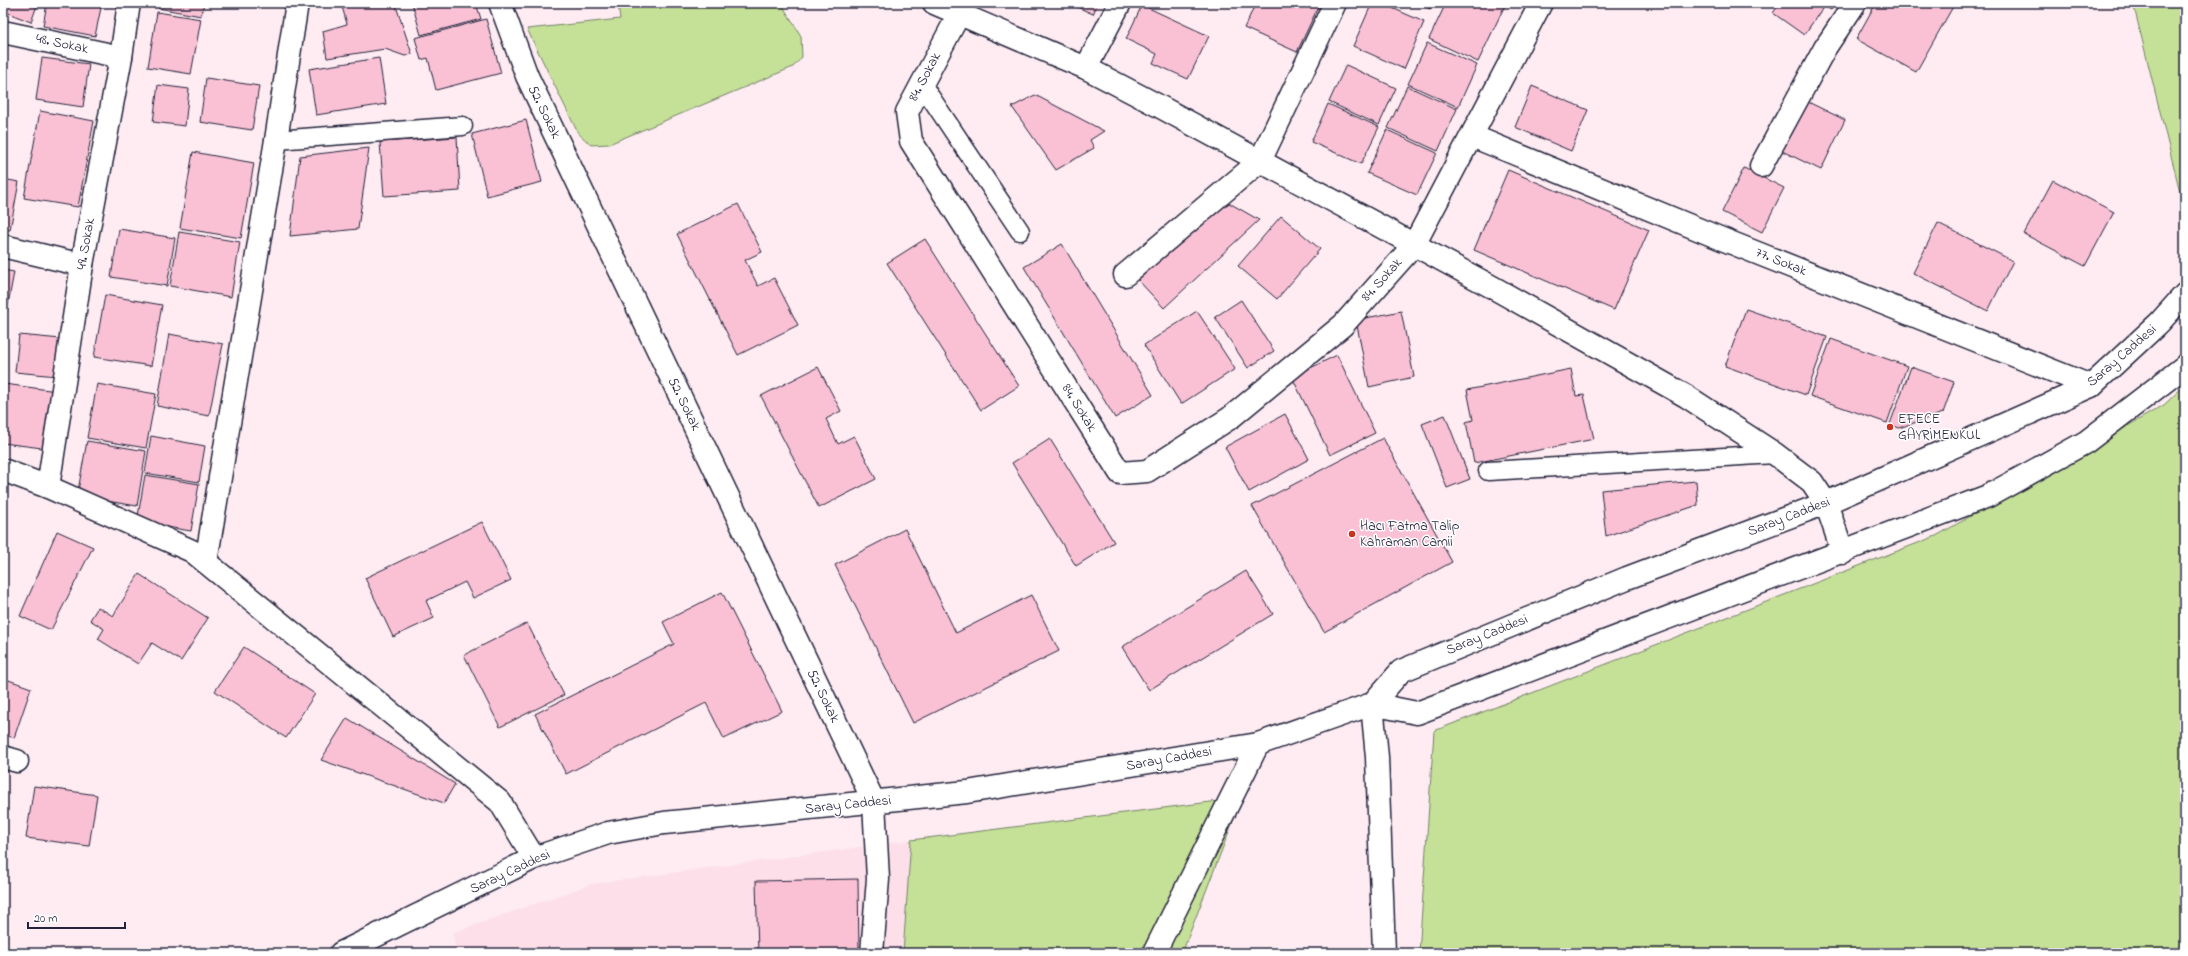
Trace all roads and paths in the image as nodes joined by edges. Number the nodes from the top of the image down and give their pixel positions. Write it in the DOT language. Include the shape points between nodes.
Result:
graph roads {
  1 [pos="129,3"];
  2 [pos="297,3"];
  3 [pos="500,3"];
  4 [pos="934,3"];
  5 [pos="1120,3"];
  6 [pos="1335,3"];
  7 [pos="1541,3"];
  8 [pos="1855,3"];
  9 [pos="959,14"];
  10 [pos="3,32"];
  11 [pos="121,57"];
  12 [pos="1086,68"];
  13 [pos="921,83"];
  14 [pos="463,126"];
  15 [pos="1472,136"];
  16 [pos="276,140"];
  17 [pos="1260,161"];
  18 [pos="1761,166"];
  19 [pos="1020,231"];
  20 [pos="1414,245"];
  21 [pos="3,246"];
  22 [pos="82,265"];
  23 [pos="1125,275"];
  24 [pos="2185,294"];
  25 [pos="2185,366"];
  26 [pos="2091,386"];
  27 [pos="1775,454"];
  28 [pos="3,470"];
  29 [pos="1488,471"];
  30 [pos="48,486"];
  31 [pos="1826,503"];
  32 [pos="1843,553"];
  33 [pos="206,562"];
  34 [pos="1372,704"];
  35 [pos="1258,744"];
  36 [pos="874,802"];
  37 [pos="534,858"];
  38 [pos="344,952"];
  39 [pos="872,953"];
  40 [pos="1154,953"];
  41 [pos="1384,953"];
  1 -- 11 [label="street, 49. Sokak"];
  2 -- 16 [label="street"];
  3 -- 36 [label="street, 52. Sokak" via="530,83"];
  4 -- 9 [label="street"];
  5 -- 12 [label="street"];
  6 -- 17 [label="street"];
  7 -- 15 [label="street"];
  8 -- 18 [label="street" via="1826,48"];
  9 -- 12 [label="street"];
  9 -- 13 [label="street, 84. Sokak"];
  10 -- 11 [label="street, 48. Sokak"];
  11 -- 22 [label="street, 49. Sokak"];
  12 -- 17 [label="street"];
  13 -- 19 [label="lane"];
  13 -- 20 [label="street, 84. Sokak" via="907,112 911,141 1120,473 1146,471 1230,418 1343,325"];
  14 -- 16 [label="lane"];
  15 -- 20 [label="street"];
  15 -- 26 [label="street, 77. Sokak"];
  16 -- 33 [label="street"];
  17 -- 20 [label="street"];
  17 -- 23 [label="street"];
  20 -- 27 [label="street" via="1686,396"];
  21 -- 22 [label="street"];
  22 -- 30 [label="street, 49. Sokak"];
  24 -- 26 [label="street, Saray Caddesi" via="2159,323"];
  25 -- 32 [label="street" via="2086,442 1988,496"];
  26 -- 31 [label="street, Saray Caddesi"];
  27 -- 29 [label="lane"];
  27 -- 31 [label="street" via="1812,482"];
  28 -- 30 [label="street"];
  30 -- 33 [label="street" via="192,551"];
  31 -- 32 [label="street"];
  31 -- 34 [label="street, Saray Caddesi" via="1627,578 1401,671"];
  32 -- 34 [label="street" via="1417,714"];
  33 -- 37 [label="street" via="500,802"];
  34 -- 35 [label="street, Saray Caddesi"];
  34 -- 41 [label="street" via="1377,757"];
  35 -- 36 [label="street, Saray Caddesi" via="967,792"];
  35 -- 40 [label="street"];
  36 -- 37 [label="street, Saray Caddesi" via="664,822 608,833"];
  36 -- 39 [label="street" via="878,879"];
  37 -- 38 [label="street, Saray Caddesi"];
}
